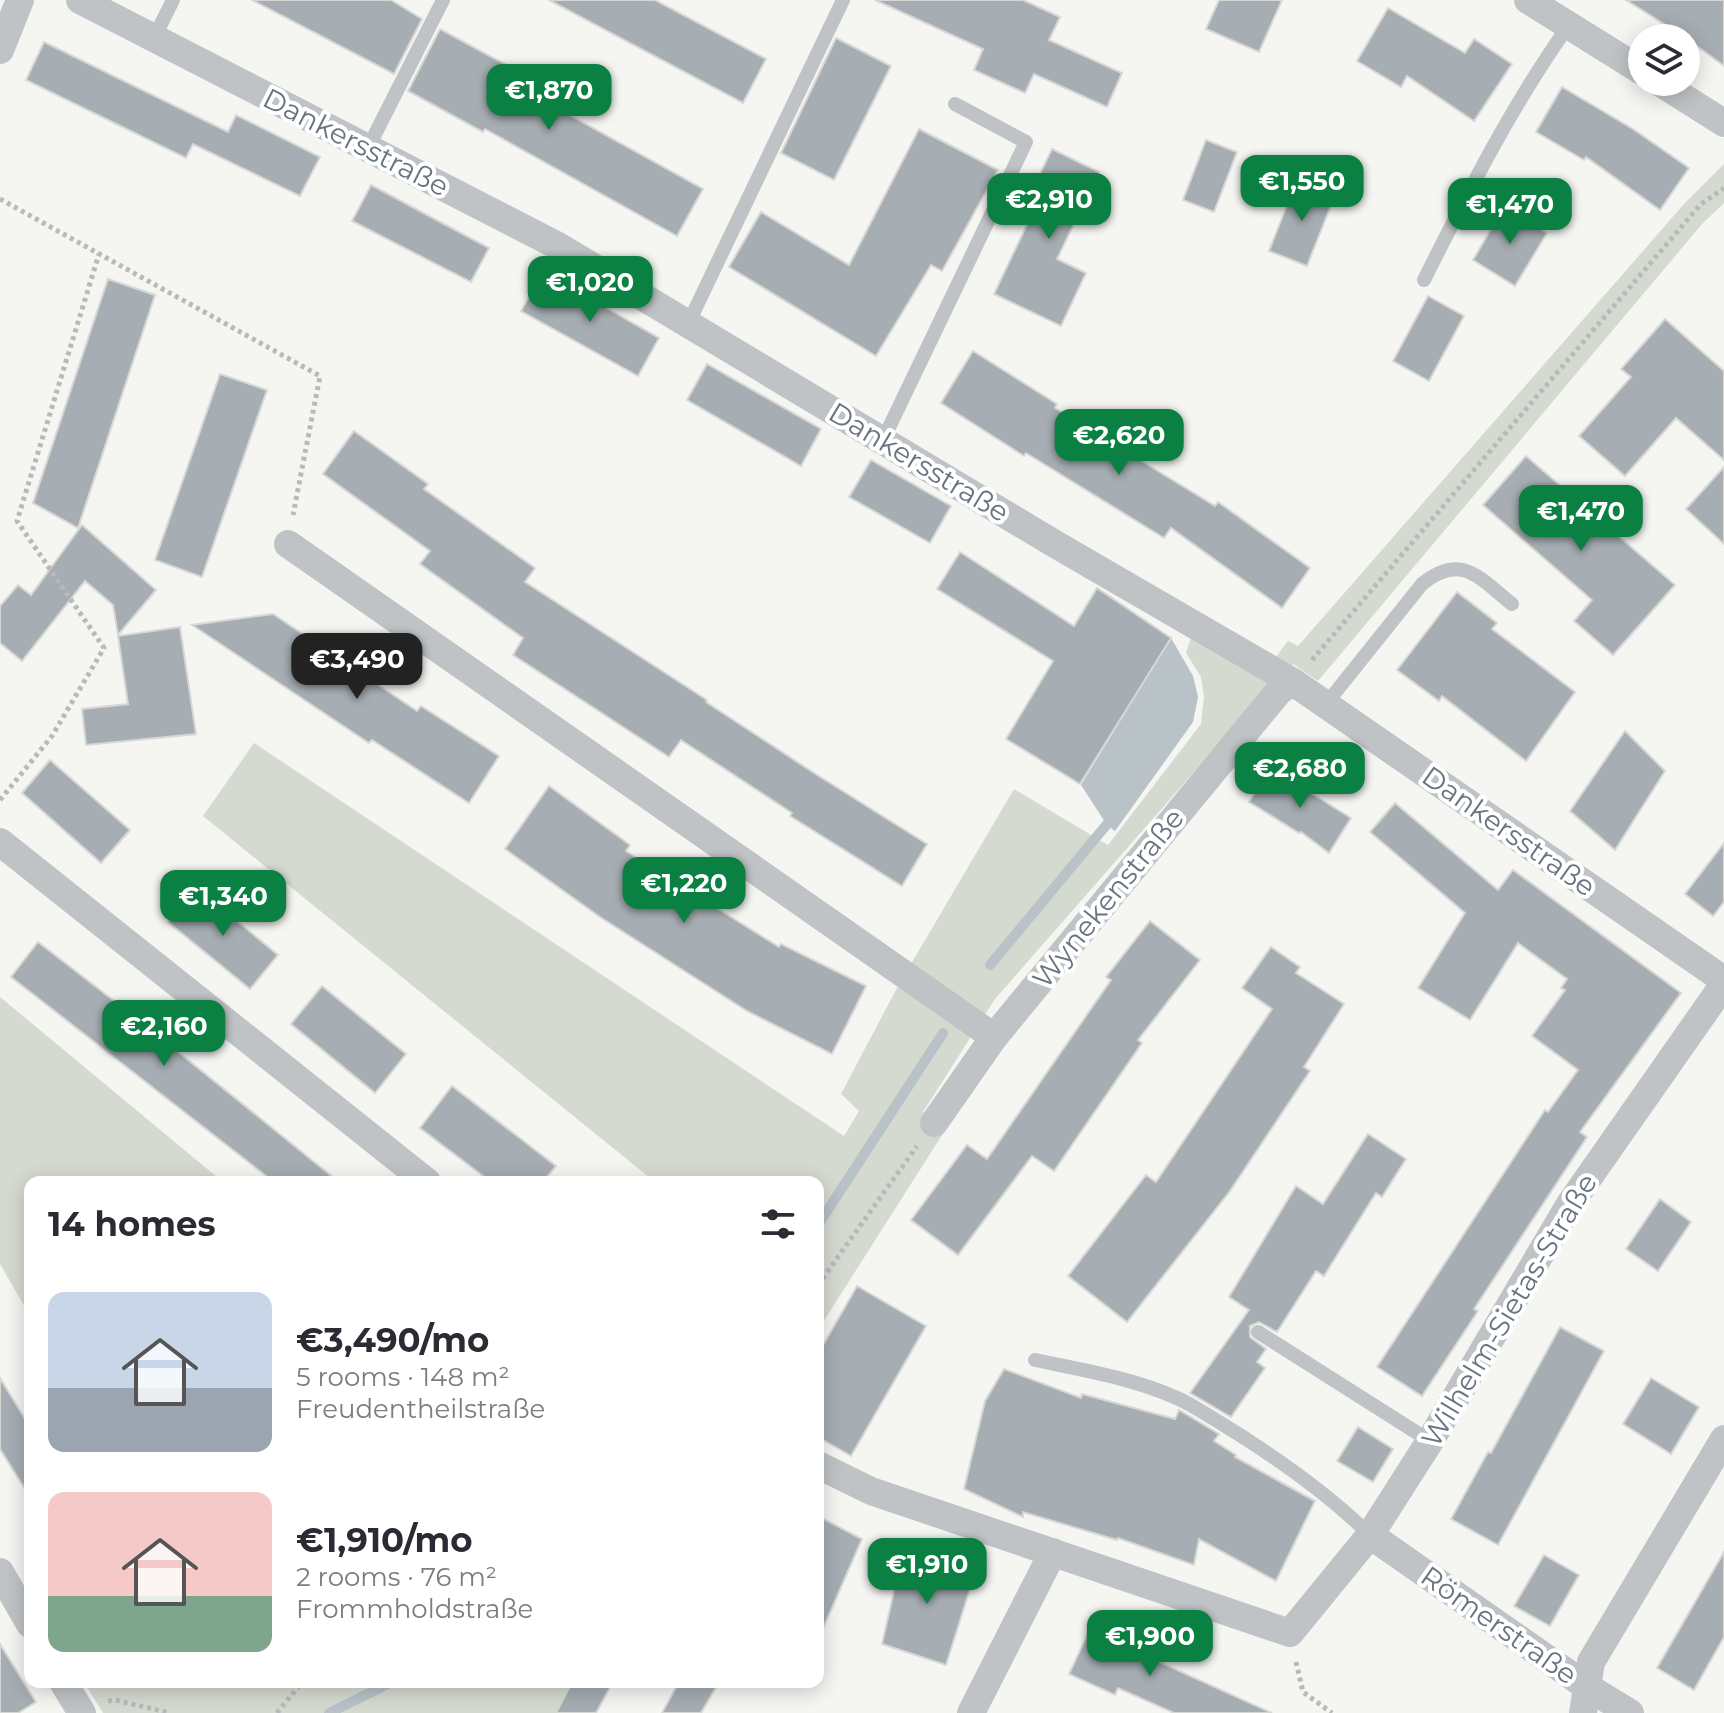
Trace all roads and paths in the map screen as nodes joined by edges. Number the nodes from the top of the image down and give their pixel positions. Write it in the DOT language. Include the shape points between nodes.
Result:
graph roads {
  1 [pos="20,0"];
  2 [pos="80,0"];
  3 [pos="173,0"];
  4 [pos="443,0"];
  5 [pos="843,0"];
  6 [pos="1528,0"];
  7 [pos="1569,25"];
  8 [pos="154,38"];
  9 [pos="0,50"];
  10 [pos="1628,62"];
  11 [pos="1681,96"];
  12 [pos="955,104"];
  13 [pos="1724,123"];
  14 [pos="368,148"];
  15 [pos="1724,188"];
  16 [pos="0,199"];
  17 [pos="99,254"];
  18 [pos="1424,280"];
  19 [pos="688,324"];
  20 [pos="883,440"];
  21 [pos="288,544"];
  22 [pos="1512,604"];
  23 [pos="1293,682"];
  24 [pos="1326,704"];
  25 [pos="0,800"];
  26 [pos="0,842"];
  27 [pos="1724,982"];
  28 [pos="994,1037"];
  29 [pos="934,1123"];
  30 [pos="419,1176"];
  31 [pos="824,1277"];
  32 [pos="1258,1332"];
  33 [pos="1035,1360"];
  34 [pos="1724,1439"];
  35 [pos="1430,1441"];
  36 [pos="824,1468"];
  37 [pos="1370,1535"];
  38 [pos="1053,1552"];
  39 [pos="0,1572"];
  40 [pos="24,1614"];
  41 [pos="1290,1633"];
  42 [pos="297,1688"];
  43 [pos="74,1700"];
  44 [pos="1586,1701"];
  45 [pos="170,1713"];
  46 [pos="277,1713"];
  47 [pos="971,1713"];
  48 [pos="1332,1713"];
  49 [pos="1630,1713"];
  1 -- 9 [label="street"];
  2 -- 8 [label="street, Dankersstraße"];
  3 -- 8 [label="lane"];
  4 -- 14 [label="lane"];
  5 -- 19 [label="lane"];
  6 -- 7 [label="street"];
  7 -- 10 [label="street"];
  7 -- 18 [label="lane" via="1535,73"];
  8 -- 14 [label="street, Dankersstraße"];
  11 -- 13 [label="street"];
  12 -- 20 [label="lane" via="1026,142"];
  14 -- 19 [label="street, Dankersstraße" via="558,246"];
  15 -- 23 [label="path" via="1700,205"];
  16 -- 17 [label="path"];
  17 -- 21 [label="path" via="320,376"];
  17 -- 25 [label="path" via="17,521 104,648 52,736"];
  19 -- 20 [label="street, Dankersstraße"];
  20 -- 23 [label="street, Dankersstraße"];
  21 -- 28 [label="street"];
  22 -- 24 [label="lane" via="1468,570 1438,572 1422,584"];
  23 -- 24 [label="street, Dankersstraße"];
  23 -- 28 [label="street, Wynekenstraße" via="1279,691"];
  24 -- 27 [label="street, Dankersstraße"];
  26 -- 30 [label="street"];
  27 -- 35 [label="street, Wilhelm-Sietas-Straße" via="1570,1204"];
  28 -- 29 [label="street, Wynekenstraße"];
  29 -- 31 [label="path"];
  32 -- 35 [label="lane"];
  33 -- 37 [label="lane" via="1126,1379 1179,1398 1311,1484"];
  34 -- 44 [label="street" via="1591,1662"];
  35 -- 37 [label="street, Wilhelm-Sietas-Straße"];
  36 -- 38 [label="street" via="871,1491"];
  37 -- 41 [label="street, Wilhelm-Sietas-Straße"];
  37 -- 44 [label="street, Römerstraße"];
  38 -- 41 [label="street"];
  38 -- 47 [label="street"];
  39 -- 40 [label="street"];
  41 -- 48 [label="path" via="1303,1692"];
  42 -- 46 [label="path"];
  43 -- 45 [label="path" via="115,1700"];
  44 -- 49 [label="street, Römerstraße"];
}
